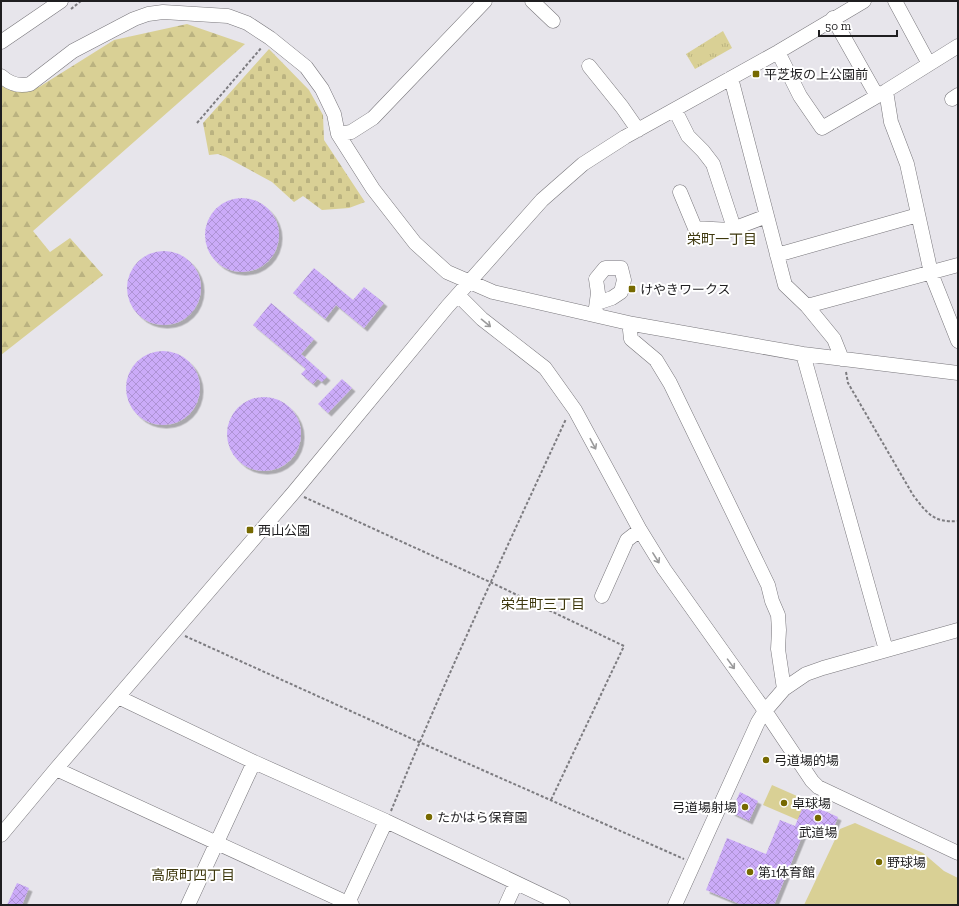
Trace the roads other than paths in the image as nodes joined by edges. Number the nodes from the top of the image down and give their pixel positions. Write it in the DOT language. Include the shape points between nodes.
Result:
graph roads {
  1 [pos="61,1"];
  2 [pos="485,1"];
  3 [pos="532,1"];
  4 [pos="864,1"];
  5 [pos="895,1"];
  6 [pos="833,18"];
  7 [pos="553,21"];
  8 [pos="1,42"];
  9 [pos="958,46"];
  10 [pos="778,52"];
  11 [pos="929,64"];
  12 [pos="589,66"];
  13 [pos="1,76"];
  14 [pos="731,78"];
  15 [pos="882,94"];
  16 [pos="675,110"];
  17 [pos="638,130"];
  18 [pos="338,134"];
  19 [pos="680,192"];
  20 [pos="767,216"];
  21 [pos="918,216"];
  22 [pos="734,228"];
  23 [pos="777,255"];
  24 [pos="958,265"];
  25 [pos="931,273"];
  26 [pos="470,282"];
  27 [pos="458,295"];
  28 [pos="807,306"];
  29 [pos="633,324"];
  30 [pos="958,341"];
  31 [pos="803,354"];
  32 [pos="843,365"];
  33 [pos="958,373"];
  34 [pos="640,530"];
  35 [pos="602,596"];
  36 [pos="958,630"];
  37 [pos="886,650"];
  38 [pos="784,689"];
  39 [pos="118,697"];
  40 [pos="765,711"];
  41 [pos="254,762"];
  42 [pos="56,769"];
  43 [pos="386,821"];
  44 [pos="1,835"];
  45 [pos="216,843"];
  46 [pos="958,853"];
  47 [pos="516,883"];
  48 [pos="349,904"];
  49 [pos="188,905"];
  50 [pos="506,905"];
  51 [pos="563,905"];
  52 [pos="675,905"];
  1 -- 8 [label="street"];
  2 -- 18 [label="street" via="373,118 351,132"];
  3 -- 7 [label="street"];
  4 -- 6 [label="street"];
  5 -- 11 [label="street"];
  6 -- 10 [label="street"];
  6 -- 15 [label="street"];
  9 -- 11 [label="street"];
  10 -- 14 [label="street"];
  10 -- 15 [label="street" via="800,96 822,128"];
  11 -- 15 [label="street"];
  12 -- 17 [label="street"];
  13 -- 18 [label="street" via="15,85 30,84 73,51 148,14 163,12 228,16 247,23 270,38 306,67 316,79 334,114"];
  14 -- 16 [label="street"];
  14 -- 20 [label="street"];
  15 -- 21 [label="street" via="907,164"];
  16 -- 17 [label="street"];
  16 -- 22 [label="street" via="688,136 713,164"];
  17 -- 26 [label="street" via="583,164 560,182"];
  18 -- 26 [label="street" via="373,189 415,243 447,272"];
  19 -- 22 [label="street" via="695,228"];
  20 -- 22 [label="street"];
  20 -- 23 [label="street"];
  21 -- 23 [label="street"];
  21 -- 25 [label="street"];
  23 -- 28 [label="street" via="785,285"];
  24 -- 25 [label="street"];
  25 -- 28 [label="street"];
  25 -- 30 [label="street"];
  26 -- 27 [label="street"];
  26 -- 29 [label="street" via="493,292 596,309"];
  27 -- 34 [label="street, one-way" via="482,320 545,368 575,410"];
  27 -- 39 [label="street"];
  28 -- 32 [label="street" via="834,339"];
  29 -- 31 [label="street"];
  29 -- 38 [label="street" via="630,330 631,339 656,360 670,383 768,585 778,614 778,649"];
  31 -- 32 [label="street"];
  31 -- 37 [label="street"];
  32 -- 33 [label="street"];
  34 -- 35 [label="street" via="627,540"];
  34 -- 40 [label="street, one-way" via="664,569"];
  36 -- 37 [label="street"];
  37 -- 38 [label="street" via="823,668 797,679"];
  38 -- 40 [label="street"];
  39 -- 41 [label="street"];
  39 -- 42 [label="street"];
  40 -- 46 [label="street" via="818,787"];
  40 -- 52 [label="street"];
  41 -- 43 [label="street"];
  41 -- 45 [label="street"];
  42 -- 44 [label="street"];
  42 -- 45 [label="street"];
  43 -- 47 [label="street"];
  43 -- 48 [label="street"];
  45 -- 48 [label="street"];
  45 -- 49 [label="street"];
  47 -- 50 [label="street"];
  47 -- 51 [label="street"];
}
